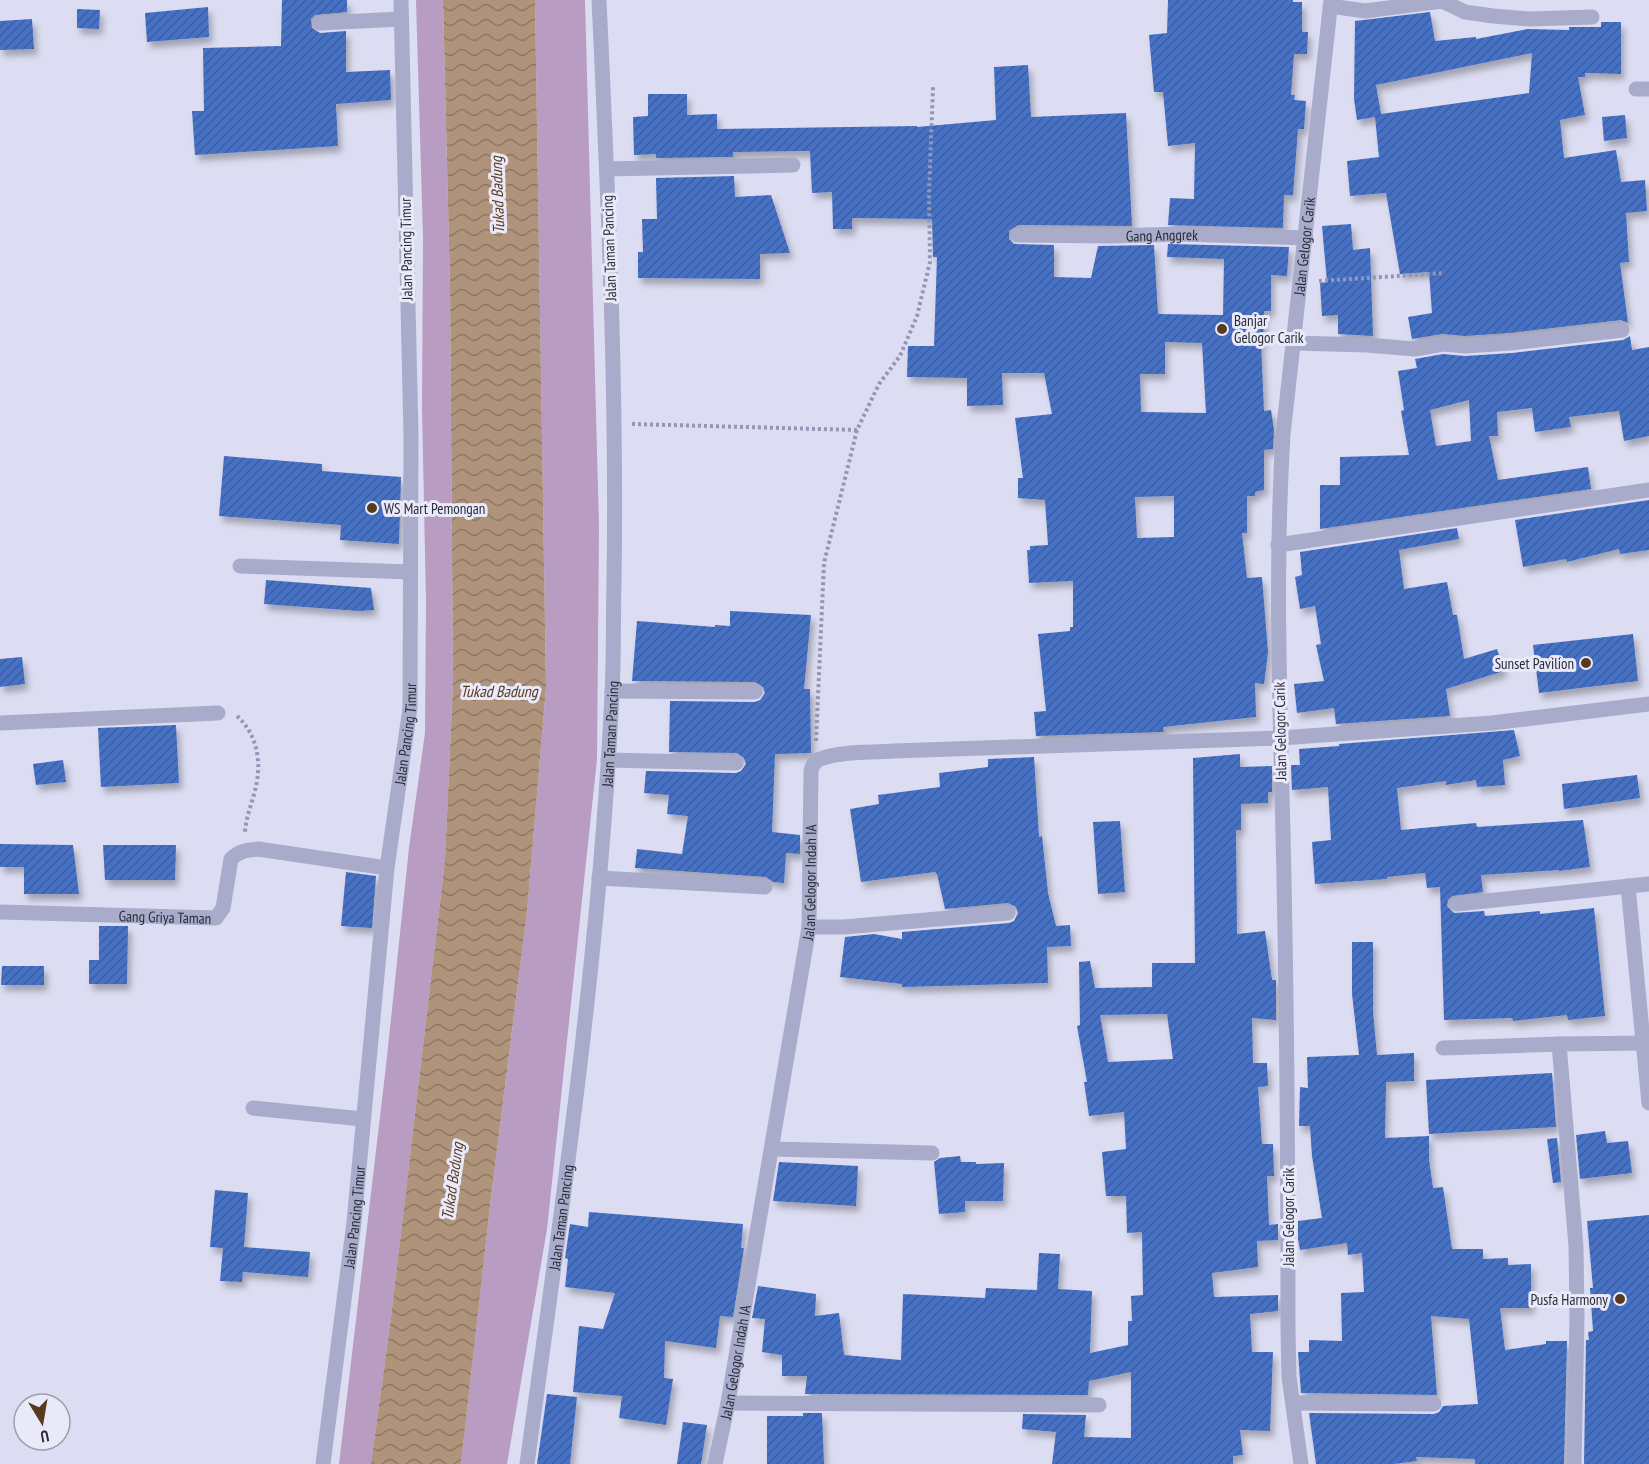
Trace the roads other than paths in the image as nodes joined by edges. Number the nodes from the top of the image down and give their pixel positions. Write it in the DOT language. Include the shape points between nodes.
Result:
graph roads {
  1 [pos="401,0"];
  2 [pos="599,0"];
  3 [pos="1330,3"];
  4 [pos="1592,17"];
  5 [pos="401,20"];
  6 [pos="320,23"];
  7 [pos="793,165"];
  8 [pos="607,169"];
  9 [pos="1018,235"];
  10 [pos="1306,238"];
  11 [pos="1622,330"];
  12 [pos="1294,343"];
  13 [pos="1649,490"];
  14 [pos="1278,545"];
  15 [pos="240,566"];
  16 [pos="410,572"];
  17 [pos="612,691"];
  18 [pos="755,692"];
  19 [pos="1649,704"];
  20 [pos="218,713"];
  21 [pos="0,723"];
  22 [pos="1280,738"];
  23 [pos="608,760"];
  24 [pos="736,763"];
  25 [pos="387,868"];
  26 [pos="599,878"];
  27 [pos="1649,884"];
  28 [pos="1628,886"];
  29 [pos="765,887"];
  30 [pos="1457,904"];
  31 [pos="0,912"];
  32 [pos="1008,913"];
  33 [pos="809,927"];
  34 [pos="1646,1043"];
  35 [pos="1559,1044"];
  36 [pos="1443,1048"];
  37 [pos="1649,1103"];
  38 [pos="253,1108"];
  39 [pos="363,1119"];
  40 [pos="772,1149"];
  41 [pos="932,1152"];
  42 [pos="728,1403"];
  43 [pos="1293,1403"];
  44 [pos="1434,1404"];
  45 [pos="1099,1405"];
  46 [pos="323,1464"];
  47 [pos="527,1464"];
  48 [pos="714,1464"];
  49 [pos="1301,1464"];
  50 [pos="1574,1464"];
  1 -- 5 [label="street, Jalan Pancing Timur"];
  2 -- 8 [label="street, Jalan Taman Pancing"];
  3 -- 4 [label="street" via="1365,11 1442,1 1465,12 1493,16"];
  3 -- 10 [label="street, Jalan Gelogor Carik"];
  5 -- 6 [label="street"];
  5 -- 16 [label="street, Jalan Pancing Timur" via="411,436"];
  7 -- 8 [label="street"];
  8 -- 17 [label="street, Jalan Taman Pancing" via="615,424"];
  9 -- 10 [label="street, Gang Anggrek"];
  10 -- 12 [label="street, Jalan Gelogor Carik"];
  11 -- 12 [label="street" via="1415,349"];
  12 -- 14 [label="street, Jalan Gelogor Carik" via="1283,435"];
  13 -- 14 [label="street"];
  14 -- 22 [label="street, Jalan Gelogor Carik"];
  15 -- 16 [label="street"];
  16 -- 25 [label="street, Jalan Pancing Timur" via="410,708"];
  17 -- 18 [label="street"];
  17 -- 23 [label="street, Jalan Taman Pancing"];
  19 -- 22 [label="street" via="1492,723"];
  20 -- 21 [label="street"];
  22 -- 33 [label="street, Jalan Gelogor Indah IA" via="894,751 823,758 811,771"];
  22 -- 43 [label="street, Jalan Gelogor Carik" via="1288,1331"];
  23 -- 24 [label="street"];
  23 -- 26 [label="street, Jalan Taman Pancing"];
  25 -- 31 [label="street, Gang Griya Taman" via="244,850 231,859 223,908 216,918"];
  25 -- 39 [label="street, Jalan Pancing Timur"];
  26 -- 29 [label="street"];
  26 -- 47 [label="street, Jalan Taman Pancing" via="574,1124"];
  27 -- 28 [label="street"];
  28 -- 30 [label="street"];
  28 -- 34 [label="street"];
  32 -- 33 [label="street"];
  33 -- 40 [label="street, Jalan Gelogor Indah IA"];
  34 -- 35 [label="street"];
  34 -- 37 [label="street"];
  35 -- 36 [label="street"];
  35 -- 50 [label="street" via="1576,1246"];
  38 -- 39 [label="street"];
  39 -- 46 [label="street, Jalan Pancing Timur"];
  40 -- 41 [label="street"];
  40 -- 42 [label="street, Jalan Gelogor Indah IA"];
  42 -- 45 [label="street"];
  42 -- 48 [label="street, Jalan Gelogor Indah IA"];
  43 -- 44 [label="street"];
  43 -- 49 [label="street, Jalan Gelogor Carik"];
}
